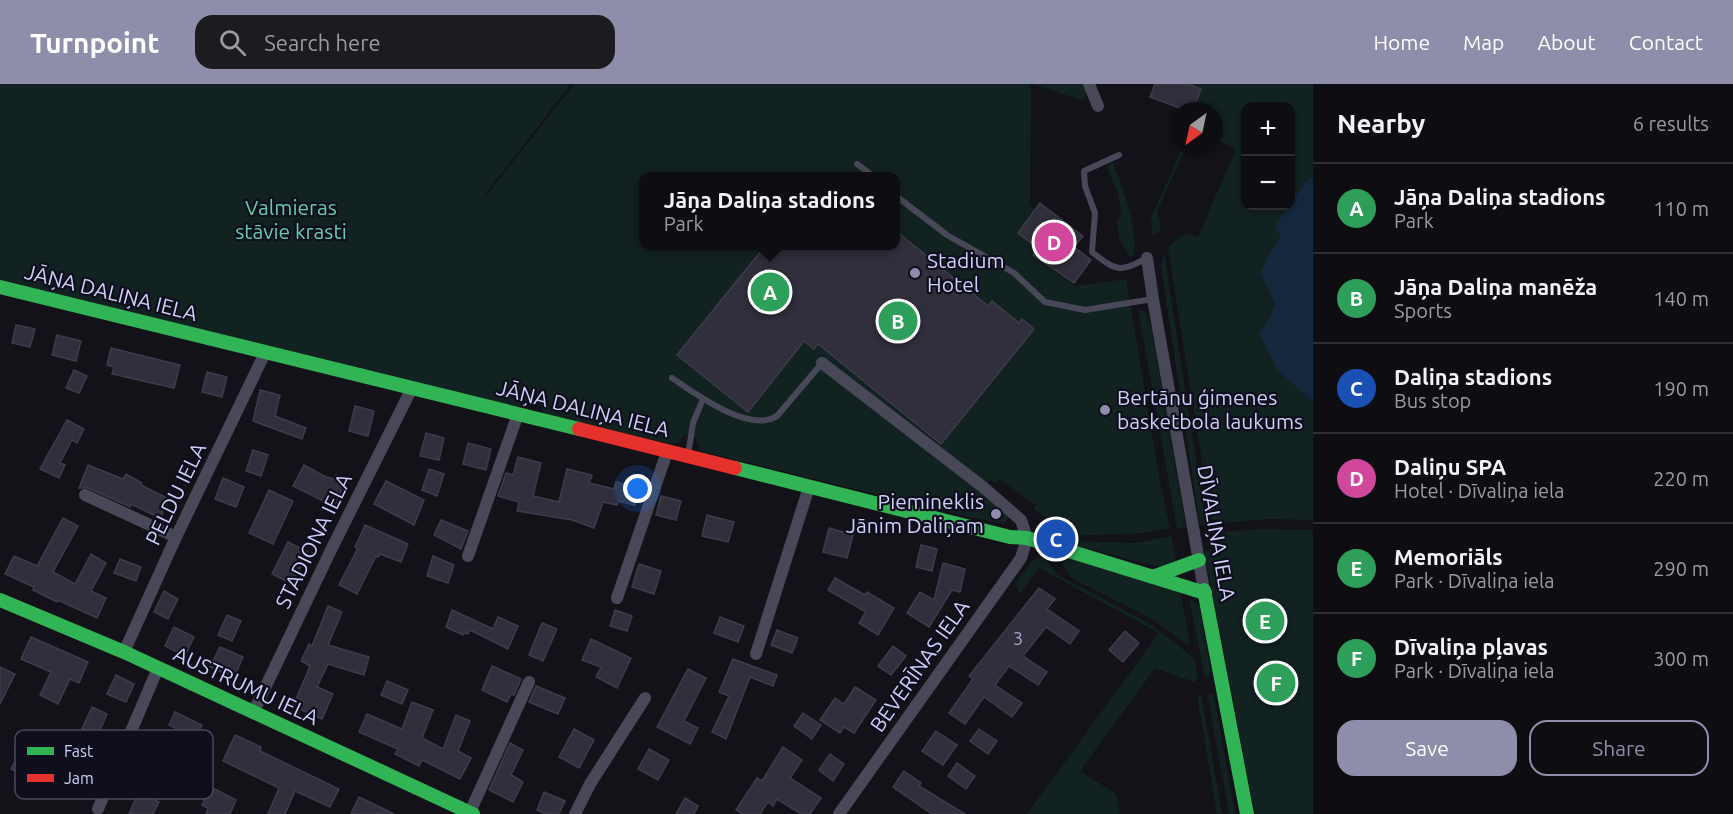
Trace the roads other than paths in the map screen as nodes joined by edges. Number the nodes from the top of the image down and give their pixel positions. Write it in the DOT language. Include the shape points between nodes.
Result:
graph roads {
  1 [pos="1089,84"];
  2 [pos="1098,106"];
  3 [pos="1119,155"];
  4 [pos="857,164"];
  5 [pos="867,172"];
  6 [pos="900,199"];
  7 [pos="1147,258"];
  8 [pos="0,287"];
  9 [pos="1153,299"];
  10 [pos="265,353"];
  11 [pos="822,363"];
  12 [pos="672,378"];
  13 [pos="412,388"];
  14 [pos="702,399"];
  15 [pos="518,414"];
  16 [pos="668,452"];
  17 [pos="688,456"];
  18 [pos="809,487"];
  19 [pos="85,495"];
  20 [pos="176,537"];
  21 [pos="1027,538"];
  22 [pos="468,555"];
  23 [pos="1199,560"];
  24 [pos="1155,576"];
  25 [pos="1205,592"];
  26 [pos="617,598"];
  27 [pos="0,600"];
  28 [pos="124,652"];
  29 [pos="756,654"];
  30 [pos="158,668"];
  31 [pos="529,682"];
  32 [pos="645,698"];
  33 [pos="253,713"];
  34 [pos="132,730"];
  35 [pos="102,799"];
  36 [pos="98,809"];
  37 [pos="471,813"];
  38 [pos="575,814"];
  39 [pos="839,814"];
  40 [pos="1247,814"];
  1 -- 2 [label="street"];
  3 -- 7 [label="lane" via="1084,171 1095,213 1092,252 1111,267 1128,268"];
  4 -- 5 [label="lane"];
  6 -- 9 [label="lane" via="947,235 1014,273 1045,302 1086,310"];
  7 -- 9 [label="street, DĪVALIŅA IELA"];
  8 -- 10 [label="street, JĀŅA DALIŅA IELA"];
  9 -- 23 [label="street, DĪVALIŅA IELA"];
  10 -- 13 [label="street, JĀŅA DALIŅA IELA"];
  10 -- 20 [label="street, PELDU IELA"];
  11 -- 14 [label="lane" via="770,420 754,422"];
  11 -- 21 [label="street" via="983,487 1021,520"];
  12 -- 14 [label="lane"];
  13 -- 15 [label="street, JĀŅA DALIŅA IELA"];
  13 -- 33 [label="street, STADIONA IELA"];
  14 -- 17 [label="lane" via="693,423"];
  15 -- 16 [label="street, JĀŅA DALIŅA IELA"];
  15 -- 22 [label="street"];
  16 -- 17 [label="street, JĀŅA DALIŅA IELA"];
  16 -- 26 [label="street"];
  17 -- 18 [label="street, JĀŅA DALIŅA IELA"];
  18 -- 21 [label="street, JĀŅA DALIŅA IELA"];
  18 -- 29 [label="street"];
  19 -- 20 [label="street"];
  20 -- 28 [label="street, PELDU IELA"];
  21 -- 24 [label="street, JĀŅA DALIŅA IELA"];
  21 -- 39 [label="street, BEVERĪNAS IELA" via="1021,558"];
  23 -- 24 [label="street"];
  23 -- 25 [label="street, DĪVALIŅA IELA"];
  24 -- 25 [label="street, JĀŅA DALIŅA IELA"];
  25 -- 40 [label="street, DĪVALIŅA IELA"];
  27 -- 28 [label="street, AUSTRUMU IELA"];
  28 -- 30 [label="street, AUSTRUMU IELA"];
  30 -- 33 [label="street, AUSTRUMU IELA"];
  30 -- 34 [label="street"];
  31 -- 37 [label="street"];
  32 -- 38 [label="street"];
  33 -- 37 [label="street, AUSTRUMU IELA"];
  35 -- 36 [label="street"];
}
